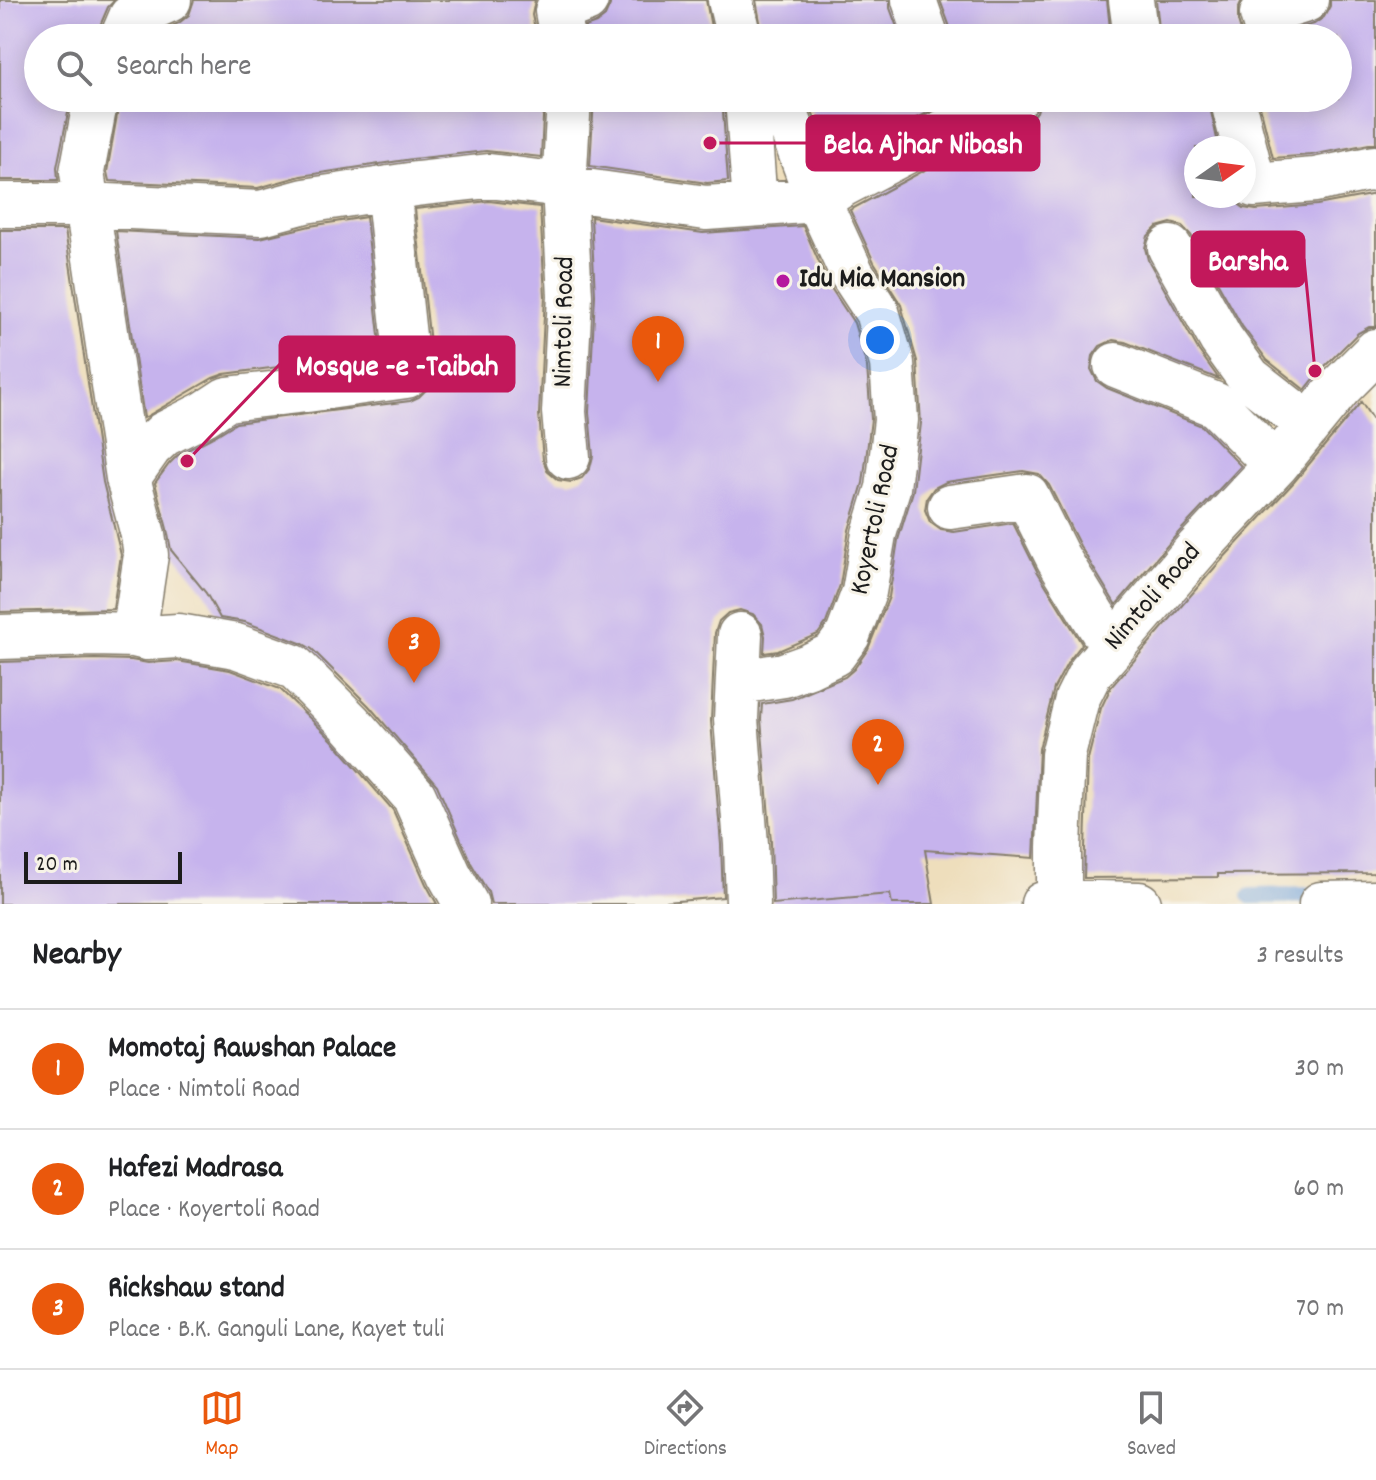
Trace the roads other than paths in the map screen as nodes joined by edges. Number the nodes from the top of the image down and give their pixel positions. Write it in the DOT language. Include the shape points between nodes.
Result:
graph roads {
  1 [pos="169,0"];
  2 [pos="730,0"];
  3 [pos="914,0"];
  4 [pos="1131,0"];
  5 [pos="1306,0"];
  6 [pos="128,24"];
  7 [pos="736,24"];
  8 [pos="922,24"];
  9 [pos="1134,24"];
  10 [pos="1265,24"];
  11 [pos="93,112"];
  12 [pos="567,112"];
  13 [pos="748,112"];
  14 [pos="785,112"];
  15 [pos="951,112"];
  16 [pos="1236,112"];
  17 [pos="1376,170"];
  18 [pos="555,185"];
  19 [pos="388,188"];
  20 [pos="818,200"];
  21 [pos="755,204"];
  22 [pos="0,205"];
  23 [pos="86,205"];
  24 [pos="1170,248"];
  25 [pos="1376,351"];
  26 [pos="1116,365"];
  27 [pos="1308,424"];
  28 [pos="568,457"];
  29 [pos="1276,465"];
  30 [pos="128,478"];
  31 [pos="950,507"];
  32 [pos="134,635"];
  33 [pos="740,635"];
  34 [pos="0,637"];
  35 [pos="1112,646"];
  36 [pos="739,682"];
  37 [pos="1051,903"];
  38 [pos="1376,903"];
  39 [pos="466,904"];
  40 [pos="748,904"];
  41 [pos="1139,904"];
  42 [pos="1321,904"];
  1 -- 6 [label="street" via="131,17"];
  2 -- 7 [label="street"];
  3 -- 8 [label="street"];
  4 -- 9 [label="street"];
  5 -- 10 [label="street" via="1262,14"];
  11 -- 23 [label="street" via="82,172"];
  12 -- 18 [label="street, Nimtoli Road"];
  13 -- 21 [label="street"];
  14 -- 20 [label="street, Koyertoli Road"];
  15 -- 20 [label="street"];
  16 -- 17 [label="street" via="1254,185"];
  18 -- 19 [label="street" via="489,176"];
  18 -- 21 [label="street" via="706,208"];
  18 -- 28 [label="street, Nimtoli Road" via="570,296 564,412"];
  19 -- 23 [label="street" via="261,213"];
  19 -- 30 [label="street" via="406,376 227,399 164,434"];
  20 -- 21 [label="street"];
  20 -- 36 [label="street, Koyertoli Road" via="852,274 877,312 892,363 896,420 888,488 859,605 834,654 784,675"];
  22 -- 23 [label="street"];
  23 -- 30 [label="street"];
  24 -- 27 [label="street" via="1249,378"];
  25 -- 27 [label="street, Nimtoli Road"];
  26 -- 29 [label="street" via="1216,405"];
  27 -- 29 [label="street, Nimtoli Road"];
  29 -- 35 [label="street, Nimtoli Road"];
  30 -- 32 [label="street" via="146,555"];
  31 -- 35 [label="street" via="1027,496"];
  32 -- 34 [label="street"];
  32 -- 39 [label="street" via="213,641 294,667 414,796"];
  33 -- 36 [label="street"];
  35 -- 37 [label="street, Nimtoli Road" via="1077,699 1063,755"];
  36 -- 40 [label="street" via="736,719"];
  37 -- 41 [label="street"];
  38 -- 42 [label="street"];
}
